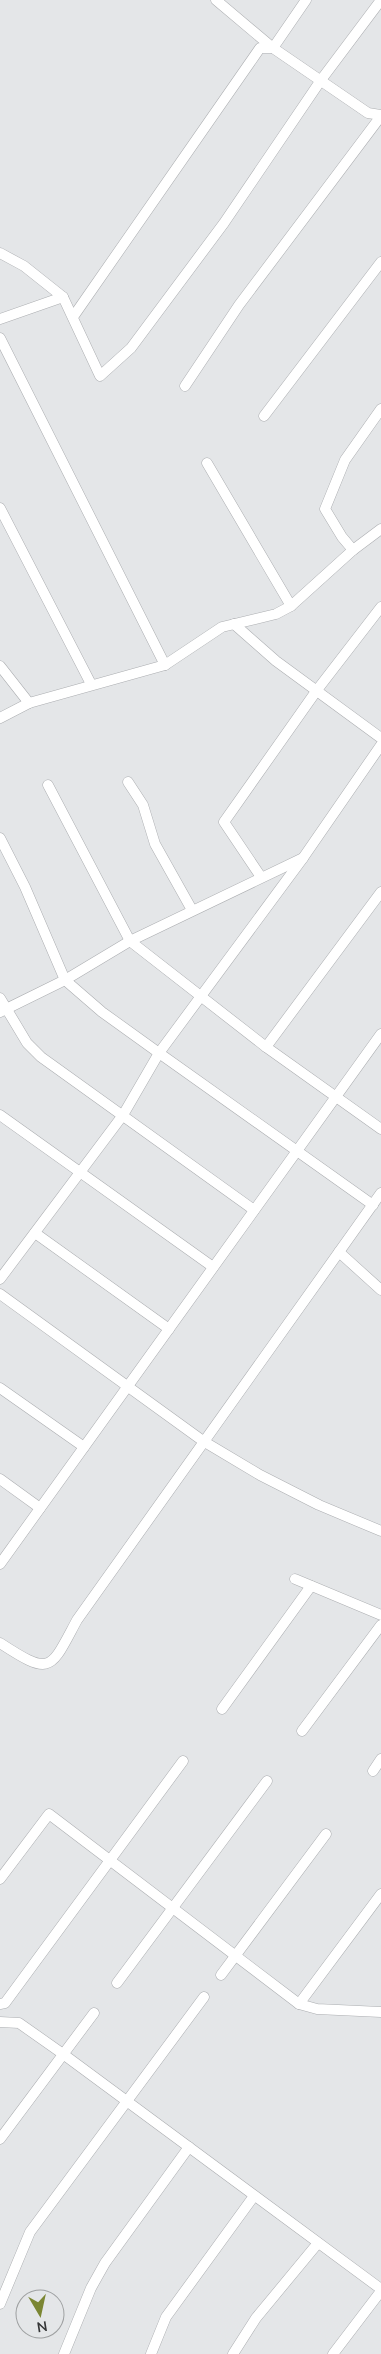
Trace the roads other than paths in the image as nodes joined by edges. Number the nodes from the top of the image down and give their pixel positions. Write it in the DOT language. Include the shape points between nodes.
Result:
graph roads {
  1 [pos="306,0"];
  2 [pos="381,0"];
  3 [pos="223,2"];
  4 [pos="272,48"];
  5 [pos="321,80"];
  6 [pos="381,115"];
  7 [pos="0,253"];
  8 [pos="381,262"];
  9 [pos="63,297"];
  10 [pos="73,317"];
  11 [pos="0,319"];
  12 [pos="0,338"];
  13 [pos="185,386"];
  14 [pos="381,409"];
  15 [pos="264,416"];
  16 [pos="207,463"];
  17 [pos="0,508"];
  18 [pos="381,528"];
  19 [pos="353,550"];
  20 [pos="291,606"];
  21 [pos="381,607"];
  22 [pos="234,624"];
  23 [pos="165,665"];
  24 [pos="0,666"];
  25 [pos="91,684"];
  26 [pos="317,690"];
  27 [pos="29,703"];
  28 [pos="0,718"];
  29 [pos="381,738"];
  30 [pos="381,745"];
  31 [pos="128,782"];
  32 [pos="48,786"];
  33 [pos="0,838"];
  34 [pos="303,858"];
  35 [pos="261,877"];
  36 [pos="381,892"];
  37 [pos="192,910"];
  38 [pos="130,941"];
  39 [pos="65,980"];
  40 [pos="200,997"];
  41 [pos="0,998"];
  42 [pos="3,1010"];
  43 [pos="381,1034"];
  44 [pos="266,1048"];
  45 [pos="159,1054"];
  46 [pos="336,1096"];
  47 [pos="0,1115"];
  48 [pos="123,1115"];
  49 [pos="381,1129"];
  50 [pos="296,1152"];
  51 [pos="80,1172"];
  52 [pos="381,1193"];
  53 [pos="373,1205"];
  54 [pos="254,1210"];
  55 [pos="35,1233"];
  56 [pos="339,1252"];
  57 [pos="213,1267"];
  58 [pos="0,1279"];
  59 [pos="381,1290"];
  60 [pos="0,1294"];
  61 [pos="169,1329"];
  62 [pos="128,1386"];
  63 [pos="0,1388"];
  64 [pos="203,1441"];
  65 [pos="84,1447"];
  66 [pos="0,1479"];
  67 [pos="40,1508"];
  68 [pos="381,1531"];
  69 [pos="0,1564"];
  70 [pos="295,1579"];
  71 [pos="311,1586"];
  72 [pos="381,1615"];
  73 [pos="381,1625"];
  74 [pos="0,1643"];
  75 [pos="222,1709"];
  76 [pos="302,1731"];
  77 [pos="381,1759"];
  78 [pos="183,1761"];
  79 [pos="373,1771"];
  80 [pos="267,1781"];
  81 [pos="326,1834"];
  82 [pos="110,1860"];
  83 [pos="0,1879"];
  84 [pos="381,1894"];
  85 [pos="173,1908"];
  86 [pos="236,1956"];
  87 [pos="222,1975"];
  88 [pos="117,1983"];
  89 [pos="204,1997"];
  90 [pos="0,2004"];
  91 [pos="299,2004"];
  92 [pos="381,2012"];
  93 [pos="94,2013"];
  94 [pos="0,2022"];
  95 [pos="63,2054"];
  96 [pos="129,2101"];
  97 [pos="0,2138"];
  98 [pos="189,2147"];
  99 [pos="254,2196"];
  100 [pos="318,2243"];
  101 [pos="381,2290"];
  102 [pos="0,2304"];
  103 [pos="64,2354"];
  104 [pos="151,2354"];
  105 [pos="233,2354"];
  106 [pos="333,2354"];
  1 -- 4 [label="street"];
  2 -- 5 [label="street"];
  3 -- 4 [label="street"];
  4 -- 5 [label="street"];
  4 -- 10 [label="street" via="260,48"];
  5 -- 6 [label="street" via="368,113"];
  5 -- 10 [label="street" via="224,223 131,348 100,376"];
  6 -- 13 [label="street" via="239,305"];
  7 -- 9 [label="street" via="24,266"];
  8 -- 15 [label="street"];
  9 -- 10 [label="street"];
  9 -- 11 [label="street"];
  12 -- 23 [label="street"];
  14 -- 19 [label="street" via="345,460 325,509"];
  16 -- 20 [label="street"];
  17 -- 25 [label="street"];
  18 -- 19 [label="street"];
  19 -- 20 [label="street"];
  20 -- 22 [label="street" via="276,614"];
  21 -- 26 [label="street"];
  22 -- 23 [label="street" via="222,627"];
  22 -- 26 [label="street" via="276,661"];
  23 -- 25 [label="street"];
  24 -- 27 [label="street"];
  25 -- 27 [label="street"];
  26 -- 29 [label="street"];
  26 -- 35 [label="street" via="224,822"];
  27 -- 28 [label="street"];
  30 -- 34 [label="street"];
  31 -- 37 [label="street" via="143,805 155,844"];
  32 -- 38 [label="street"];
  33 -- 39 [label="street"];
  34 -- 35 [label="street"];
  34 -- 40 [label="street"];
  35 -- 37 [label="street"];
  36 -- 44 [label="street"];
  37 -- 38 [label="street"];
  38 -- 39 [label="street"];
  38 -- 40 [label="street"];
  39 -- 42 [label="street"];
  39 -- 45 [label="street"];
  40 -- 44 [label="street"];
  40 -- 45 [label="street"];
  41 -- 42 [label="street"];
  42 -- 48 [label="street" via="41,1057"];
  43 -- 46 [label="street"];
  44 -- 46 [label="street"];
  45 -- 48 [label="street"];
  45 -- 50 [label="street"];
  46 -- 49 [label="street"];
  46 -- 50 [label="street"];
  47 -- 51 [label="street"];
  48 -- 51 [label="street"];
  48 -- 54 [label="street"];
  50 -- 53 [label="street"];
  50 -- 54 [label="street"];
  51 -- 55 [label="street"];
  51 -- 57 [label="street"];
  52 -- 53 [label="street"];
  53 -- 56 [label="street"];
  54 -- 57 [label="street"];
  55 -- 58 [label="street"];
  55 -- 61 [label="street"];
  56 -- 59 [label="street"];
  56 -- 64 [label="street"];
  57 -- 61 [label="street"];
  60 -- 62 [label="street"];
  61 -- 62 [label="street"];
  62 -- 64 [label="street"];
  62 -- 65 [label="street"];
  63 -- 65 [label="street"];
  64 -- 68 [label="street" via="302,1497"];
  64 -- 74 [label="street" via="77,1620 57,1657 47,1664 38,1664"];
  65 -- 67 [label="street"];
  66 -- 67 [label="street"];
  67 -- 69 [label="street"];
  70 -- 71 [label="street"];
  71 -- 72 [label="street"];
  71 -- 75 [label="street"];
  73 -- 76 [label="street"];
  77 -- 79 [label="street"];
  78 -- 82 [label="street"];
  80 -- 85 [label="street"];
  81 -- 86 [label="street"];
  82 -- 83 [label="street" via="49,1814"];
  82 -- 85 [label="street"];
  82 -- 90 [label="street" via="5,2003"];
  84 -- 91 [label="street"];
  85 -- 86 [label="street"];
  85 -- 88 [label="street"];
  86 -- 87 [label="street"];
  86 -- 91 [label="street"];
  89 -- 96 [label="street"];
  91 -- 92 [label="street" via="317,2009"];
  93 -- 95 [label="street"];
  94 -- 95 [label="street" via="19,2023"];
  95 -- 96 [label="street"];
  95 -- 97 [label="street"];
  96 -- 98 [label="street"];
  96 -- 102 [label="street" via="30,2232"];
  98 -- 99 [label="street"];
  98 -- 103 [label="street" via="105,2263"];
  99 -- 100 [label="street"];
  99 -- 104 [label="street" via="166,2317"];
  100 -- 101 [label="street"];
  100 -- 105 [label="street" via="256,2318"];
  101 -- 106 [label="street"];
}
